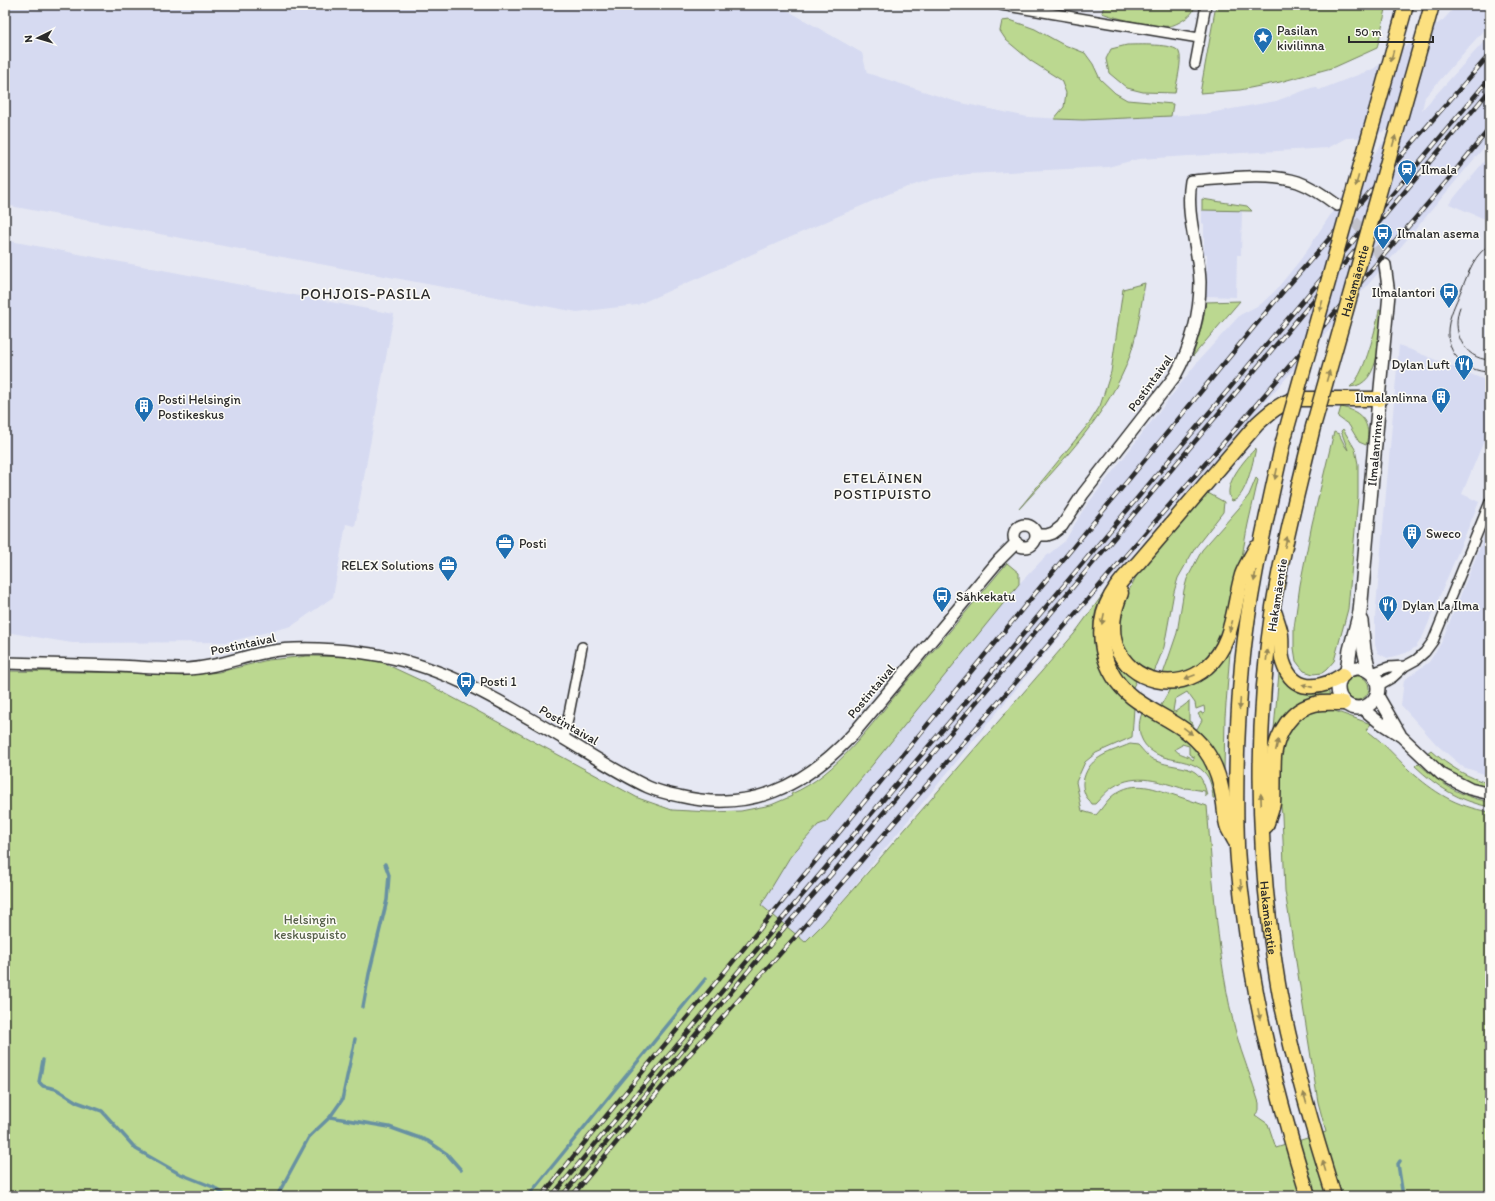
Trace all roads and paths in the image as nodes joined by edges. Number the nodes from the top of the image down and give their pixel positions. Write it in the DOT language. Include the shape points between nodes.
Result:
graph roads {
  1 [pos="1001,5"];
  2 [pos="1206,5"];
  3 [pos="1406,5"];
  4 [pos="1432,5"];
  5 [pos="1199,38"];
  6 [pos="1195,64"];
  7 [pos="1337,205"];
  8 [pos="1386,264"];
  9 [pos="1379,399"];
  10 [pos="1490,502"];
  11 [pos="1036,535"];
  12 [pos="1262,537"];
  13 [pos="1016,544"];
  14 [pos="1138,563"];
  15 [pos="1273,608"];
  16 [pos="1360,612"];
  17 [pos="582,647"];
  18 [pos="5,663"];
  19 [pos="1405,666"];
  20 [pos="1370,672"];
  21 [pos="1345,673"];
  22 [pos="1378,691"];
  23 [pos="1343,702"];
  24 [pos="1363,709"];
  25 [pos="1401,736"];
  26 [pos="564,739"];
  27 [pos="1490,794"];
  28 [pos="1262,838"];
  29 [pos="1237,846"];
  30 [pos="1308,1196"];
  31 [pos="1334,1196"];
  1 -- 5 [label="street"];
  2 -- 5 [label="street"];
  3 -- 12 [label="main road, Hakamäentie, one-way, bridge" via="1283,442"];
  15 -- 4 [label="main road, Hakamäentie, one-way, bridge" via="1313,427"];
  5 -- 6 [label="street"];
  7 -- 11 [label="street, Postintaival" via="1309,186 1286,179 1263,177 1191,182 1190,210 1200,282 1198,311 1184,361 1083,494 1062,526 1053,533"];
  8 -- 9 [label="street, Ilmalanrinne" via="1389,294"];
  9 -- 14 [label="main road" via="1308,398 1281,403 1257,424"];
  9 -- 16 [label="main road, Ilmalanrinne"];
  10 -- 19 [label="street" via="1433,641 1425,652"];
  11 -- 13 [label="street" via="1031,545 1023,547"];
  11 -- 13 [label="street" via="1030,526 1020,526 1014,531"];
  12 -- 14 [label="main road, one-way" via="1242,573 1232,623 1219,653 1208,667 1186,679 1158,681 1142,675 1130,666 1116,646 1113,630 1116,605"];
  12 -- 29 [label="main road, Hakamäentie, one-way" via="1242,665 1238,730"];
  13 -- 26 [label="street, Postintaival" via="999,560 835,753 807,775 773,792 742,800 717,802 698,801 674,795 650,788"];
  14 -- 29 [label="main road, one-way" via="1111,595 1105,607 1101,630 1108,668 1132,697 1184,728 1206,751 1219,778 1228,827"];
  21 -- 15 [label="main road, one-way" via="1332,682 1315,687 1305,686 1294,680 1283,661 1281,633"];
  28 -- 15 [label="main road, Hakamäentie, one-way" via="1262,725"];
  16 -- 20 [label="main road, Ilmalanrinne" via="1364,650"];
  16 -- 21 [label="main road, Ilmalanrinne"];
  17 -- 26 [label="street"];
  18 -- 26 [label="street, Postintaival" via="188,669 286,649 371,654 411,663 455,678"];
  19 -- 20 [label="street"];
  19 -- 22 [label="street"];
  20 -- 21 [label="main road" via="1354,668"];
  20 -- 22 [label="main road"];
  21 -- 23 [label="main road" via="1339,681 1338,688"];
  22 -- 24 [label="main road" via="1372,704"];
  22 -- 25 [label="street"];
  23 -- 24 [label="main road" via="1350,708"];
  28 -- 23 [label="main road, one-way" via="1273,804 1274,757 1281,731 1291,718 1306,707"];
  24 -- 25 [label="street"];
  25 -- 27 [label="street" via="1441,774 1470,789"];
  31 -- 28 [label="main road, Hakamäentie, one-way" via="1315,1136 1283,1013 1265,884"];
  29 -- 30 [label="main road, Hakamäentie, one-way" via="1249,954 1259,1014"];
}
